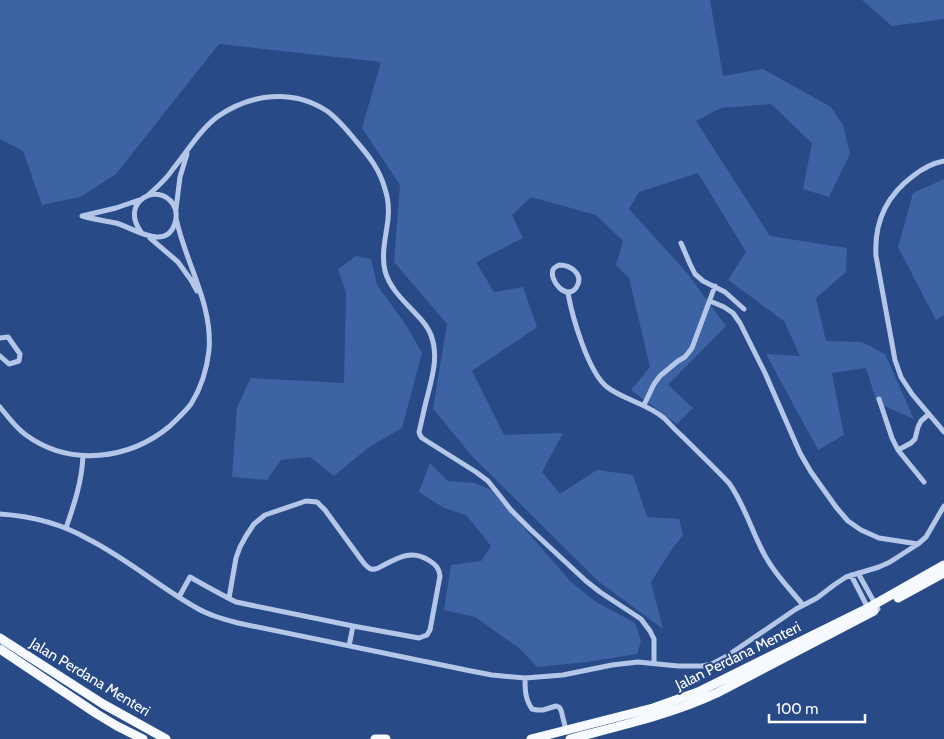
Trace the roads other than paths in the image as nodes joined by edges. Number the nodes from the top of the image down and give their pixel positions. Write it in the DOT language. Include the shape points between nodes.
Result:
graph roads {
  1 [pos="190,146"];
  2 [pos="944,161"];
  3 [pos="147,196"];
  4 [pos="141,200"];
  5 [pos="176,212"];
  6 [pos="176,218"];
  7 [pos="141,232"];
  8 [pos="149,237"];
  9 [pos="681,243"];
  10 [pos="714,286"];
  11 [pos="568,293"];
  12 [pos="710,301"];
  13 [pos="203,302"];
  14 [pos="744,309"];
  15 [pos="0,338"];
  16 [pos="0,356"];
  17 [pos="879,399"];
  18 [pos="644,405"];
  19 [pos="0,407"];
  20 [pos="928,414"];
  21 [pos="943,432"];
  22 [pos="898,450"];
  23 [pos="83,456"];
  24 [pos="924,482"];
  25 [pos="944,506"];
  26 [pos="0,514"];
  27 [pos="66,528"];
  28 [pos="918,544"];
  29 [pos="944,565"];
  30 [pos="858,573"];
  31 [pos="944,573"];
  32 [pos="851,575"];
  33 [pos="179,597"];
  34 [pos="229,598"];
  35 [pos="803,605"];
  36 [pos="873,608"];
  37 [pos="353,626"];
  38 [pos="0,638"];
  39 [pos="349,646"];
  40 [pos="0,649"];
  41 [pos="654,663"];
  42 [pos="525,678"];
  43 [pos="568,735"];
  44 [pos="142,739"];
  45 [pos="166,739"];
  46 [pos="375,739"];
  47 [pos="386,739"];
  48 [pos="531,739"];
  1 -- 3 [label="street"];
  1 -- 5 [label="street" via="180,177"];
  1 -- 41 [label="street" via="208,125 228,110 271,96 286,96 314,104 342,124 376,166 386,190 385,273 398,296 431,334 435,349 435,364 420,435 488,481 529,528 586,581 640,618 654,639"];
  2 -- 20 [label="street" via="921,170 896,191 886,205 875,242 895,360 902,377"];
  3 -- 4 [label="street"];
  3 -- 5 [label="street" via="165,197"];
  4 -- 7 [label="street" via="135,207 134,216 135,225"];
  4 -- 7 [label="street" via="82,216"];
  5 -- 6 [label="street"];
  6 -- 8 [label="street" via="170,232 156,238"];
  6 -- 13 [label="street"];
  7 -- 8 [label="street"];
  8 -- 13 [label="street" via="178,262"];
  9 -- 10 [label="street" via="695,274"];
  10 -- 12 [label="street"];
  10 -- 14 [label="street"];
  11 -- 11 [label="street" via="560,288 553,276 553,270 559,265 569,267 579,276 576,288"];
  11 -- 18 [label="street" via="576,326 599,379 607,387"];
  12 -- 18 [label="street" via="692,348 660,376"];
  12 -- 28 [label="street" via="733,313 740,323 800,453 836,507 861,530 879,538"];
  13 -- 23 [label="street" via="209,348 201,384 190,404 152,439 108,455"];
  15 -- 16 [label="street" via="8,337 20,354 19,361 9,364"];
  17 -- 22 [label="street"];
  18 -- 35 [label="street" via="664,418 729,483 770,564"];
  19 -- 23 [label="street" via="15,425 39,443"];
  20 -- 21 [label="street"];
  20 -- 22 [label="street" via="921,421 915,439"];
  22 -- 24 [label="street"];
  23 -- 27 [label="street" via="79,485"];
  25 -- 28 [label="street" via="926,537"];
  26 -- 27 [label="street" via="18,515"];
  27 -- 33 [label="street" via="90,539"];
  28 -- 30 [label="street" via="880,567"];
  29 -- 36 [label="main road, Jalan Perdana Menteri"];
  30 -- 32 [label="street"];
  30 -- 36 [label="street"];
  31 -- 36 [label="main road, Jalan Perdana Menteri"];
  32 -- 35 [label="street"];
  32 -- 36 [label="street"];
  33 -- 34 [label="street" via="190,577"];
  33 -- 39 [label="street" via="196,608 238,623"];
  34 -- 37 [label="street"];
  34 -- 37 [label="street" via="236,558 254,524 265,514 306,501 317,502 371,569 417,554 433,562 440,570 427,634 419,638"];
  35 -- 41 [label="street" via="712,664 678,666"];
  36 -- 43 [label="main road, Jalan Perdana Menteri" via="698,692"];
  37 -- 39 [label="street"];
  38 -- 45 [label="main road, Jalan Perdana Menteri" via="103,704"];
  39 -- 42 [label="street" via="492,675"];
  40 -- 44 [label="main road, Jalan Perdana Menteri" via="97,714"];
  41 -- 42 [label="street" via="624,663 563,675"];
  42 -- 43 [label="street" via="527,699 532,709 559,707"];
  43 -- 48 [label="main road, Jalan Perdana Menteri"];
  46 -- 47 [label="main road"];
}
